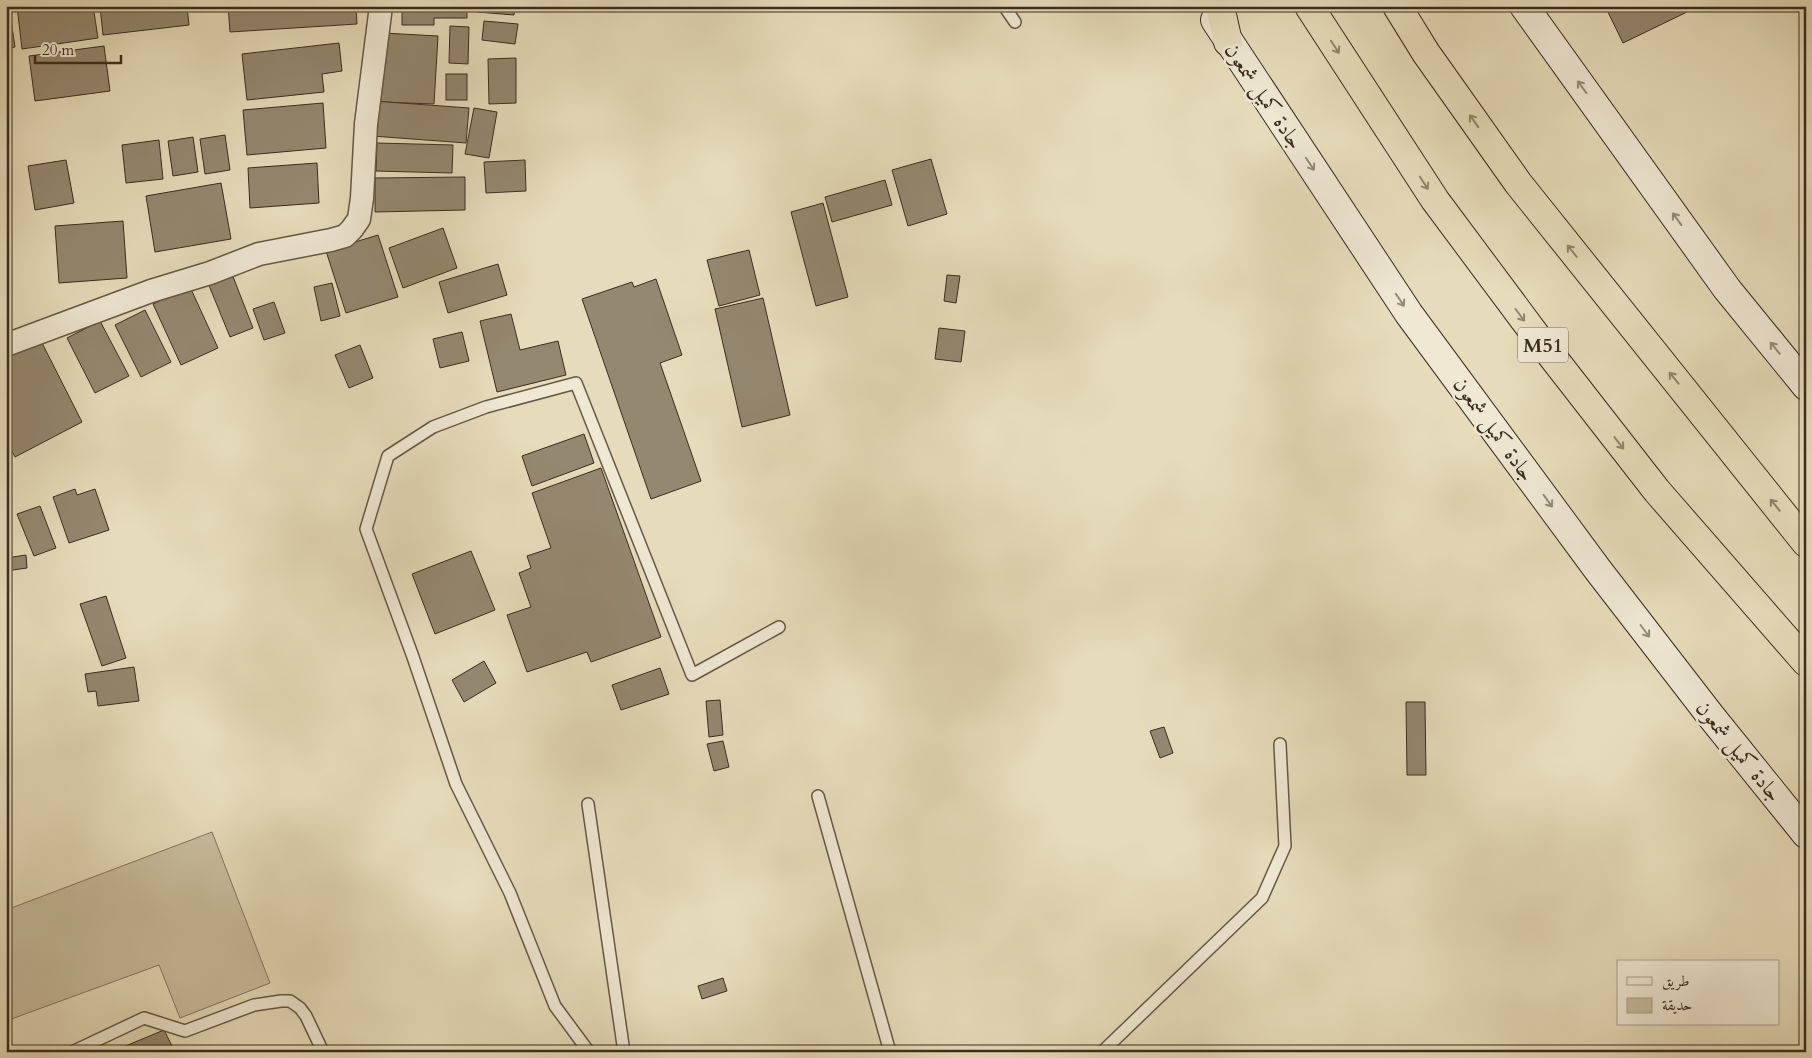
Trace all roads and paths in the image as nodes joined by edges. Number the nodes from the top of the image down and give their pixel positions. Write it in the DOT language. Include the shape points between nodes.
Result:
graph roads {
  1 [pos="381,6"];
  2 [pos="1004,6"];
  3 [pos="1207,6"];
  4 [pos="1220,6"];
  5 [pos="1309,6"];
  6 [pos="1397,6"];
  7 [pos="1524,6"];
  8 [pos="1015,22"];
  9 [pos="1228,42"];
  10 [pos="6,344"];
  11 [pos="1806,386"];
  12 [pos="1806,543"];
  13 [pos="779,628"];
  14 [pos="1806,662"];
  15 [pos="1280,744"];
  16 [pos="818,796"];
  17 [pos="588,804"];
  18 [pos="1806,834"];
  19 [pos="72,1052"];
  20 [pos="323,1052"];
  21 [pos="589,1052"];
  22 [pos="624,1052"];
  23 [pos="890,1052"];
  24 [pos="1102,1052"];
  1 -- 10 [label="street" via="366,124 359,219 345,236 259,254"];
  2 -- 8 [label="lane"];
  3 -- 9 [label="main road, جادة كميل شمعون"];
  4 -- 9 [label="highway"];
  5 -- 14 [label="highway, M51, one-way" via="1435,200 1536,337 1657,492"];
  12 -- 6 [label="highway, one-way" via="1518,183 1426,53"];
  11 -- 7 [label="main road, one-way" via="1727,289"];
  9 -- 18 [label="main road, جادة كميل شمعون, one-way" via="1409,314 1598,570"];
  13 -- 21 [label="lane" via="692,675 576,383 486,407 433,427 388,456 366,529 456,784 510,893 555,1006"];
  15 -- 24 [label="lane" via="1285,846 1262,898"];
  16 -- 23 [label="lane"];
  17 -- 22 [label="lane"];
  19 -- 20 [label="lane" via="144,1018 185,1031 254,1005 290,1001 300,1008"];
}
